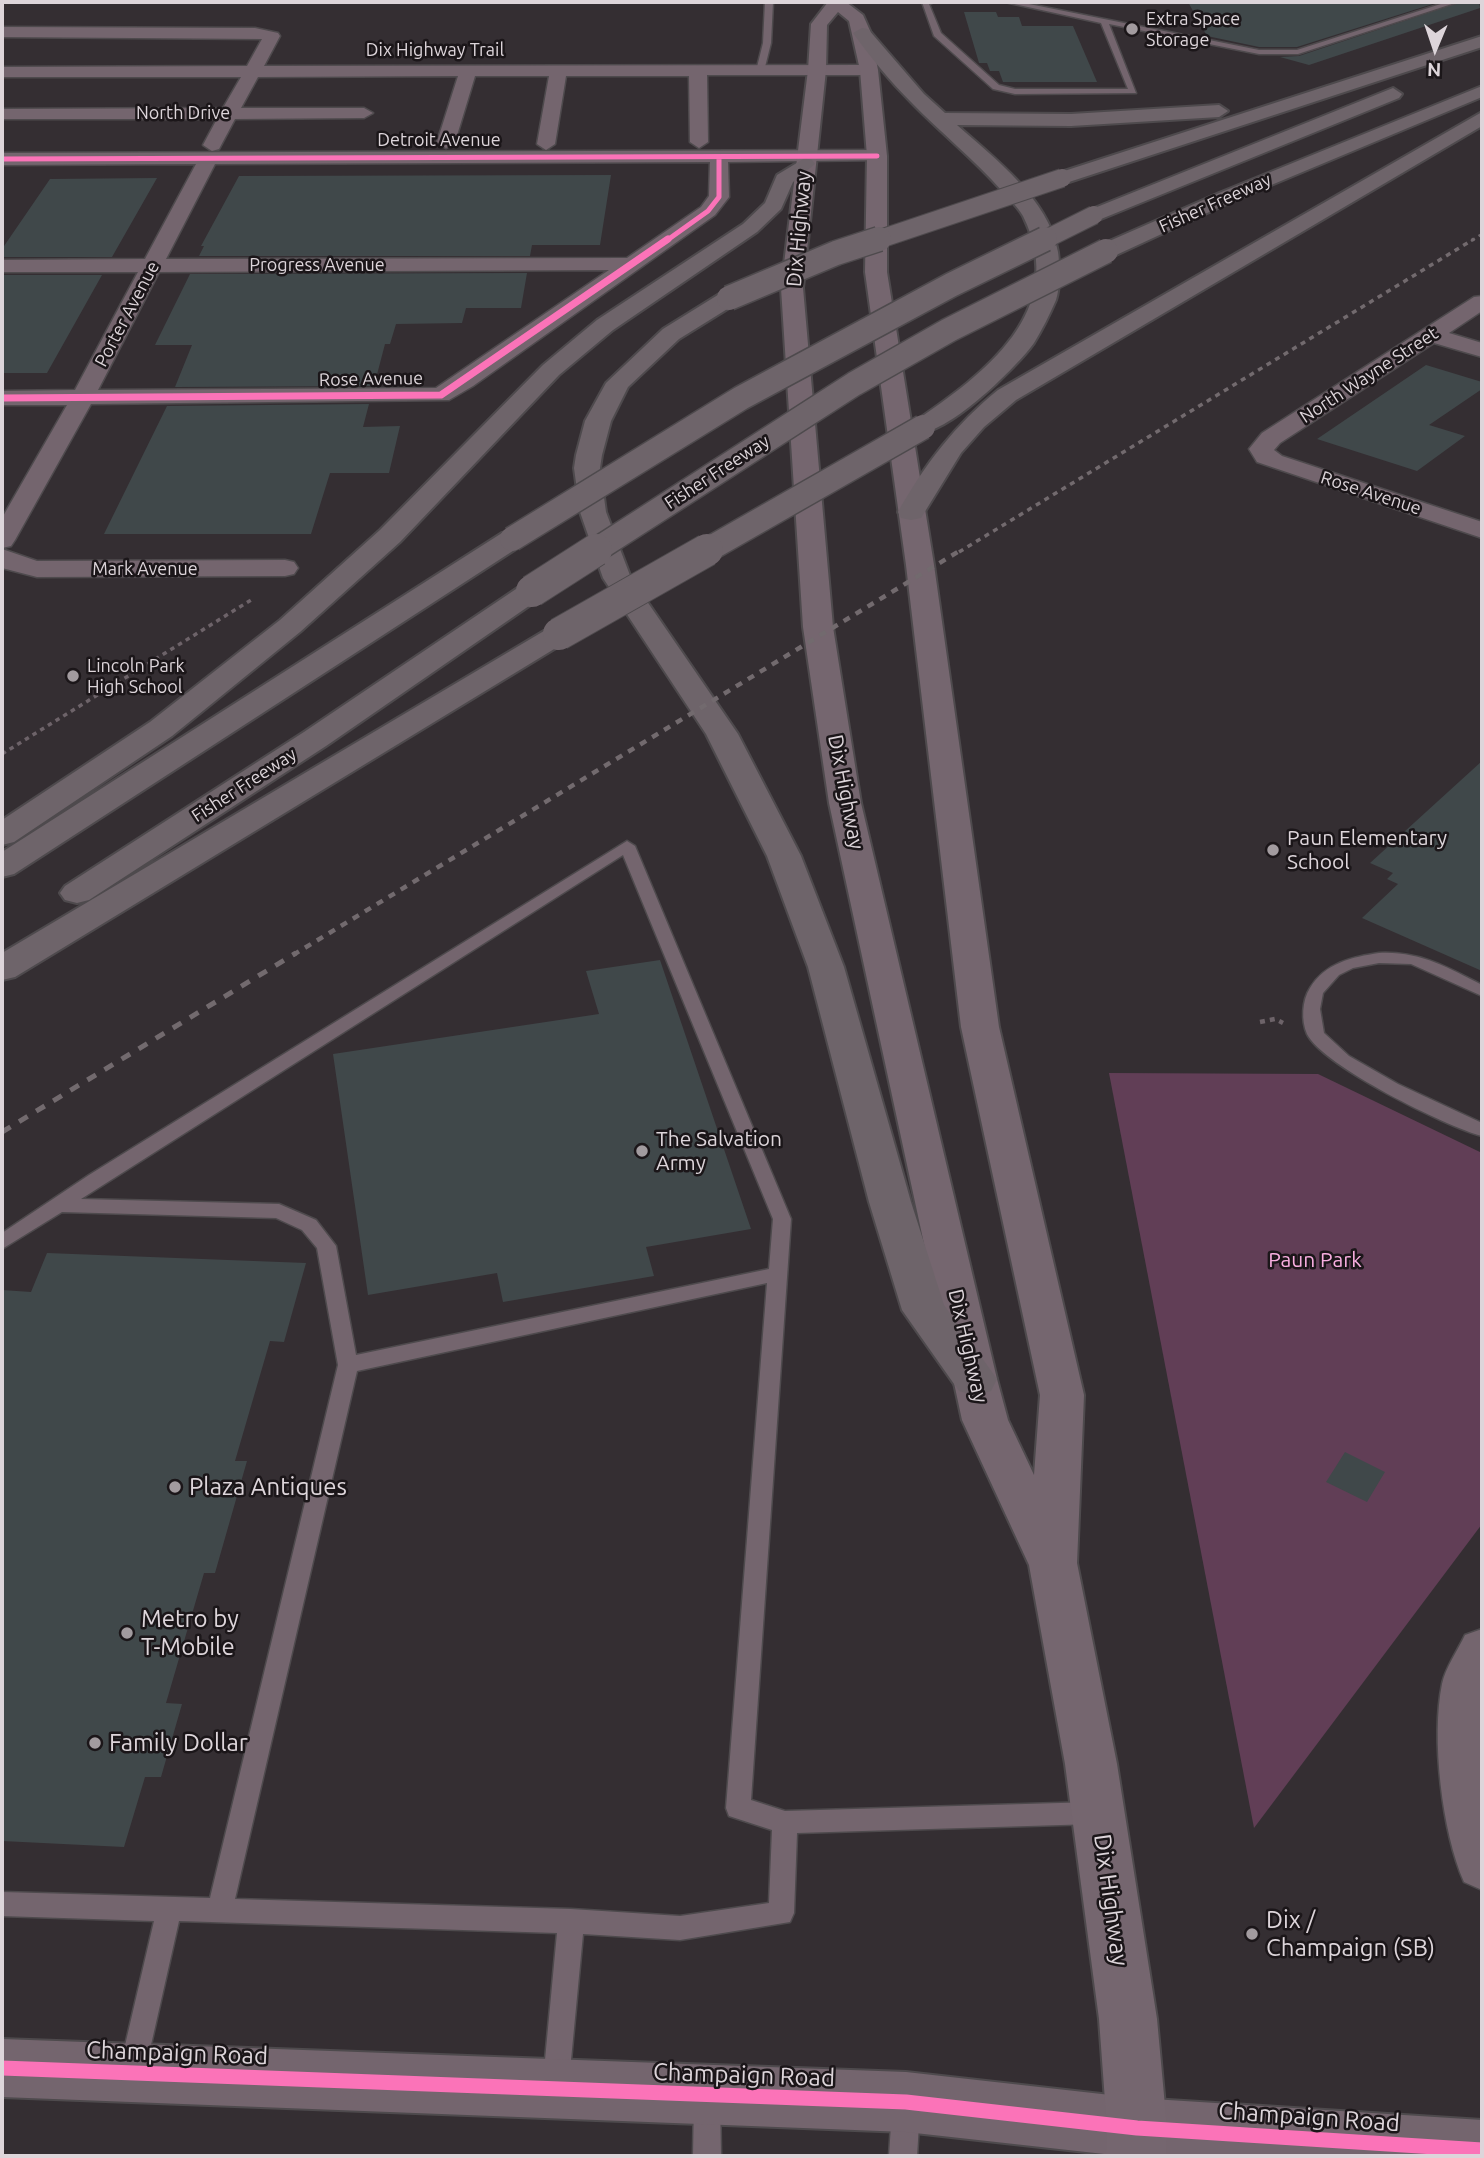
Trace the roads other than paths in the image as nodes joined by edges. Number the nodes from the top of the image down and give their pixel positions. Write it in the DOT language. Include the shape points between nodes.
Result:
graph roads {
  1 [pos="769,2"];
  2 [pos="837,2"];
  3 [pos="930,2"];
  4 [pos="1009,2"];
  5 [pos="1454,2"];
  6 [pos="1104,21"];
  7 [pos="2,32"];
  8 [pos="862,33"];
  9 [pos="1482,41"];
  10 [pos="1482,57"];
  11 [pos="817,70"];
  12 [pos="869,70"];
  13 [pos="255,71"];
  14 [pos="383,71"];
  15 [pos="468,71"];
  16 [pos="558,71"];
  17 [pos="698,71"];
  18 [pos="760,71"];
  19 [pos="2,72"];
  20 [pos="152,72"];
  21 [pos="1436,76"];
  22 [pos="1411,86"];
  23 [pos="1331,89"];
  24 [pos="1482,91"];
  25 [pos="121,113"];
  26 [pos="231,113"];
  27 [pos="364,113"];
  28 [pos="2,114"];
  29 [pos="1482,118"];
  30 [pos="940,119"];
  31 [pos="106,131"];
  32 [pos="352,131"];
  33 [pos="446,142"];
  34 [pos="699,142"];
  35 [pos="546,144"];
  36 [pos="210,152"];
  37 [pos="877,156"];
  38 [pos="719,157"];
  39 [pos="2,159"];
  40 [pos="805,161"];
  41 [pos="633,264"];
  42 [pos="2,265"];
  43 [pos="153,265"];
  44 [pos="1482,302"];
  45 [pos="1431,335"];
  46 [pos="1482,350"];
  47 [pos="2,398"];
  48 [pos="83,398"];
  49 [pos="1262,452"];
  50 [pos="911,512"];
  51 [pos="1482,530"];
  52 [pos="3,552"];
  53 [pos="285,568"];
  54 [pos="2,835"];
  55 [pos="2,867"];
  56 [pos="2,942"];
  57 [pos="2,969"];
  58 [pos="1482,991"];
  59 [pos="1482,1130"];
  60 [pos="58,1205"];
  61 [pos="2,1242"];
  62 [pos="778,1274"];
  63 [pos="348,1365"];
  64 [pos="975,1379"];
  65 [pos="1053,1563"];
  66 [pos="1482,1650"];
  67 [pos="1098,1813"];
  68 [pos="785,1822"];
  69 [pos="1482,1865"];
  70 [pos="2,1904"];
  71 [pos="169,1910"];
  72 [pos="219,1912"];
  73 [pos="571,1921"];
  74 [pos="2,2068"];
  75 [pos="131,2073"];
  76 [pos="556,2089"];
  77 [pos="707,2095"];
  78 [pos="904,2129"];
  79 [pos="1137,2142"];
  80 [pos="1482,2150"];
  81 [pos="707,2156"];
  1 -- 18 [label="lane"];
  2 -- 8 [label="main road, Dix Highway" via="857,19"];
  2 -- 11 [label="main road, Dix Highway" via="819,24"];
  3 -- 6 [label="lane" via="925,3 937,34 996,87 1015,92 1133,91"];
  4 -- 6 [label="lane"];
  5 -- 6 [label="lane" via="1298,52 1259,52"];
  7 -- 13 [label="street, Porter Avenue" via="272,36"];
  8 -- 12 [label="main road, Dix Highway"];
  8 -- 30 [label="highway"];
  9 -- 23 [label="highway"];
  10 -- 21 [label="highway"];
  11 -- 12 [label="street, Dix Highway Trail"];
  11 -- 18 [label="street, Dix Highway Trail"];
  11 -- 40 [label="main road, Dix Highway"];
  12 -- 37 [label="main road, Dix Highway"];
  13 -- 14 [label="street, Dix Highway Trail"];
  13 -- 20 [label="street, Dix Highway Trail"];
  13 -- 26 [label="street, Porter Avenue"];
  14 -- 15 [label="street, Dix Highway Trail"];
  14 -- 27 [label="street"];
  15 -- 16 [label="street, Dix Highway Trail"];
  15 -- 33 [label="street"];
  16 -- 17 [label="street, Dix Highway Trail"];
  16 -- 35 [label="street"];
  17 -- 18 [label="street, Dix Highway Trail"];
  17 -- 34 [label="street"];
  19 -- 20 [label="street, Dix Highway Trail"];
  20 -- 25 [label="street"];
  22 -- 55 [label="highway, Fisher Freeway, bridge" via="1094,215 951,285 741,398 512,539"];
  23 -- 30 [label="highway" via="1175,116"];
  23 -- 64 [label="highway, bridge" via="836,253 729,298 641,359 612,393 598,421 587,468 593,512 617,578 705,706 784,856 826,967 924,1310"];
  24 -- 56 [label="highway, Fisher Freeway, bridge" via="1106,251 949,330 855,384 532,591 315,739"];
  25 -- 26 [label="street, North Drive"];
  25 -- 28 [label="street, North Drive"];
  25 -- 31 [label="street"];
  26 -- 27 [label="street, North Drive"];
  26 -- 36 [label="street, Porter Avenue"];
  27 -- 32 [label="street"];
  29 -- 50 [label="highway" via="1007,395 955,440"];
  30 -- 57 [label="highway, bridge" via="1032,212 1047,252 1046,298 1034,324 1011,356 964,399 923,428 389,734"];
  36 -- 38 [label="street, Detroit Avenue"];
  36 -- 39 [label="street, Detroit Avenue"];
  36 -- 43 [label="street, Porter Avenue"];
  37 -- 40 [label="street, Detroit Avenue"];
  37 -- 50 [label="main road, Dix Highway" via="876,272"];
  38 -- 40 [label="street, Detroit Avenue"];
  38 -- 41 [label="street, Rose Avenue" via="715,205"];
  40 -- 54 [label="highway" via="784,179 774,205 750,228 605,324 551,370 390,536 290,626 161,729"];
  40 -- 64 [label="main road, Dix Highway" via="792,288 818,627 845,803"];
  41 -- 43 [label="street, Progress Avenue"];
  41 -- 48 [label="street, Rose Avenue" via="441,395"];
  42 -- 43 [label="street, Progress Avenue"];
  43 -- 48 [label="street, Porter Avenue"];
  44 -- 45 [label="street, North Wayne Street"];
  45 -- 46 [label="street"];
  45 -- 49 [label="street, North Wayne Street" via="1271,438"];
  47 -- 48 [label="street, Rose Avenue"];
  48 -- 52 [label="street, Porter Avenue"];
  49 -- 51 [label="street, Rose Avenue" via="1273,461"];
  50 -- 65 [label="main road, Dix Highway" via="980,1027 1062,1395"];
  52 -- 53 [label="street, Mark Avenue" via="18,566 37,569"];
  58 -- 59 [label="lane" via="1411,958 1374,958 1346,964 1320,983 1312,999 1316,1036 1340,1060"];
  60 -- 61 [label="lane"];
  60 -- 62 [label="lane" via="627,846 782,1219"];
  60 -- 63 [label="lane" via="279,1211 309,1225 326,1247"];
  62 -- 63 [label="lane"];
  62 -- 68 [label="lane" via="738,1808"];
  63 -- 72 [label="lane"];
  64 -- 65 [label="main road, Dix Highway" via="985,1420"];
  65 -- 67 [label="main road, Dix Highway"];
  66 -- 69 [label="street" via="1466,1683 1462,1768"];
  67 -- 68 [label="lane"];
  67 -- 79 [label="main road, Dix Highway" via="1128,2019"];
  68 -- 73 [label="lane" via="780,1913 680,1928"];
  70 -- 71 [label="lane"];
  71 -- 72 [label="lane"];
  71 -- 75 [label="lane"];
  72 -- 73 [label="lane"];
  73 -- 76 [label="lane"];
  74 -- 75 [label="street, Champaign Road"];
  75 -- 76 [label="street, Champaign Road"];
  76 -- 77 [label="street, Champaign Road"];
  77 -- 78 [label="street, Champaign Road"];
  77 -- 81 [label="lane"];
  78 -- 79 [label="street, Champaign Road"];
  79 -- 80 [label="street, Champaign Road"];
}
